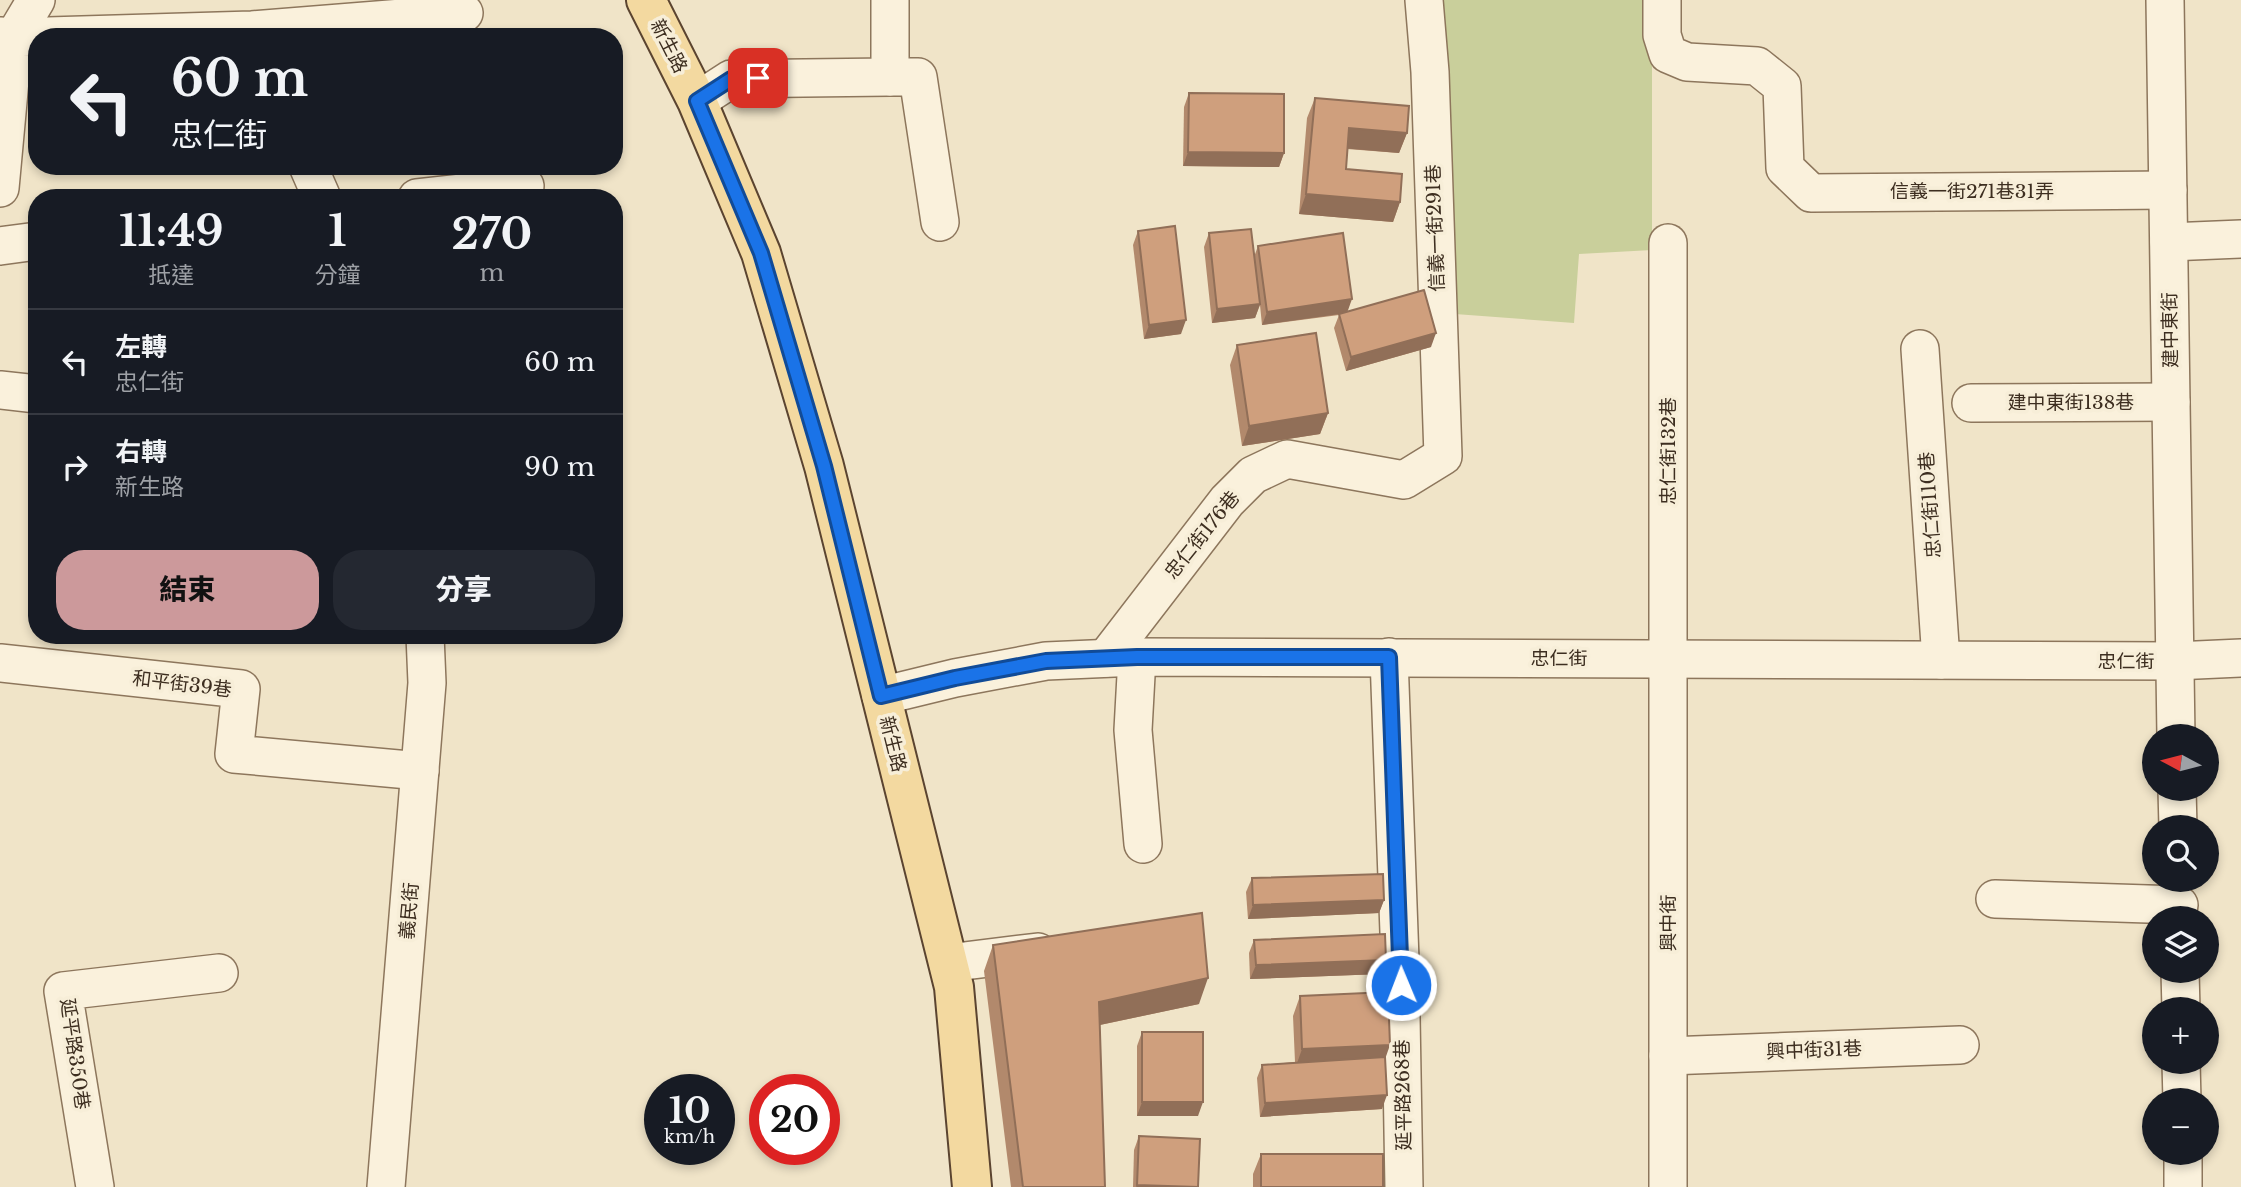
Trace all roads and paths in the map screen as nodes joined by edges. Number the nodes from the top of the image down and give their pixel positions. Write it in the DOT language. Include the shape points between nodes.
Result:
graph roads {
  1 [pos="36,0"];
  2 [pos="646,0"];
  3 [pos="890,0"];
  4 [pos="1424,0"];
  5 [pos="1662,0"];
  6 [pos="2165,0"];
  7 [pos="464,13"];
  8 [pos="277,28"];
  9 [pos="28,36"];
  10 [pos="7,37"];
  11 [pos="890,77"];
  12 [pos="697,101"];
  13 [pos="525,186"];
  14 [pos="0,188"];
  15 [pos="498,189"];
  16 [pos="2168,190"];
  17 [pos="940,222"];
  18 [pos="2241,239"];
  19 [pos="28,242"];
  20 [pos="2169,242"];
  21 [pos="1668,243"];
  22 [pos="0,246"];
  23 [pos="1920,349"];
  24 [pos="0,390"];
  25 [pos="28,393"];
  26 [pos="2171,401"];
  27 [pos="1971,403"];
  28 [pos="1443,456"];
  29 [pos="425,644"];
  30 [pos="1389,657"];
  31 [pos="1121,658"];
  32 [pos="2241,658"];
  33 [pos="1668,659"];
  34 [pos="1941,660"];
  35 [pos="2175,661"];
  36 [pos="0,663"];
  37 [pos="881,696"];
  38 [pos="2176,724"];
  39 [pos="420,771"];
  40 [pos="1143,844"];
  41 [pos="1995,899"];
  42 [pos="2179,901"];
  43 [pos="1070,947"];
  44 [pos="948,963"];
  45 [pos="219,973"];
  46 [pos="1960,1045"];
  47 [pos="1668,1056"];
  48 [pos="2183,1165"];
  49 [pos="95,1187"];
  50 [pos="386,1187"];
  51 [pos="972,1187"];
  52 [pos="1404,1187"];
  53 [pos="1668,1187"];
  54 [pos="2183,1187"];
  1 -- 10 [label="street"];
  2 -- 12 [label="main road, 新生路"];
  3 -- 11 [label="street"];
  4 -- 28 [label="street, 信義一街291巷"];
  5 -- 16 [label="street, 信義一街271巷31弄" via="1662,35 1668,54 1687,62 1757,66 1782,86 1785,168 1811,192"];
  6 -- 16 [label="street, 建中東街"];
  7 -- 8 [label="street"];
  9 -- 10 [label="street"];
  10 -- 14 [label="street"];
  11 -- 12 [label="street" via="731,79"];
  11 -- 17 [label="street" via="918,77"];
  12 -- 37 [label="main road, 新生路" via="761,253 824,466"];
  13 -- 15 [label="street"];
  16 -- 20 [label="street, 建中東街"];
  18 -- 20 [label="street"];
  19 -- 22 [label="street"];
  20 -- 26 [label="street, 建中東街"];
  21 -- 33 [label="street, 忠仁街132巷"];
  23 -- 34 [label="street, 忠仁街110巷"];
  24 -- 25 [label="street"];
  26 -- 27 [label="street, 建中東街138巷"];
  26 -- 35 [label="street, 建中東街"];
  28 -- 31 [label="street, 忠仁街176巷" via="1404,480 1287,459 1252,475 1227,500"];
  29 -- 39 [label="street, 義民街"];
  30 -- 31 [label="street, 忠仁街"];
  30 -- 33 [label="street, 忠仁街"];
  30 -- 52 [label="street, 延平路268巷"];
  31 -- 37 [label="street, 忠仁街" via="1046,661"];
  31 -- 40 [label="street"];
  32 -- 35 [label="street, 忠仁街"];
  33 -- 34 [label="street, 忠仁街"];
  33 -- 47 [label="street, 興中街"];
  34 -- 35 [label="street, 忠仁街"];
  35 -- 38 [label="street, 建中東街"];
  36 -- 39 [label="street, 和平街39巷" via="241,689 234,754"];
  37 -- 44 [label="main road, 新生路"];
  39 -- 50 [label="street, 義民街"];
  41 -- 42 [label="street"];
  43 -- 44 [label="street"];
  44 -- 51 [label="main road, 新生路" via="954,986"];
  45 -- 49 [label="street, 延平路350巷" via="63,991"];
  46 -- 47 [label="street, 興中街31巷"];
  47 -- 53 [label="street, 興中街"];
  48 -- 54 [label="street"];
}
